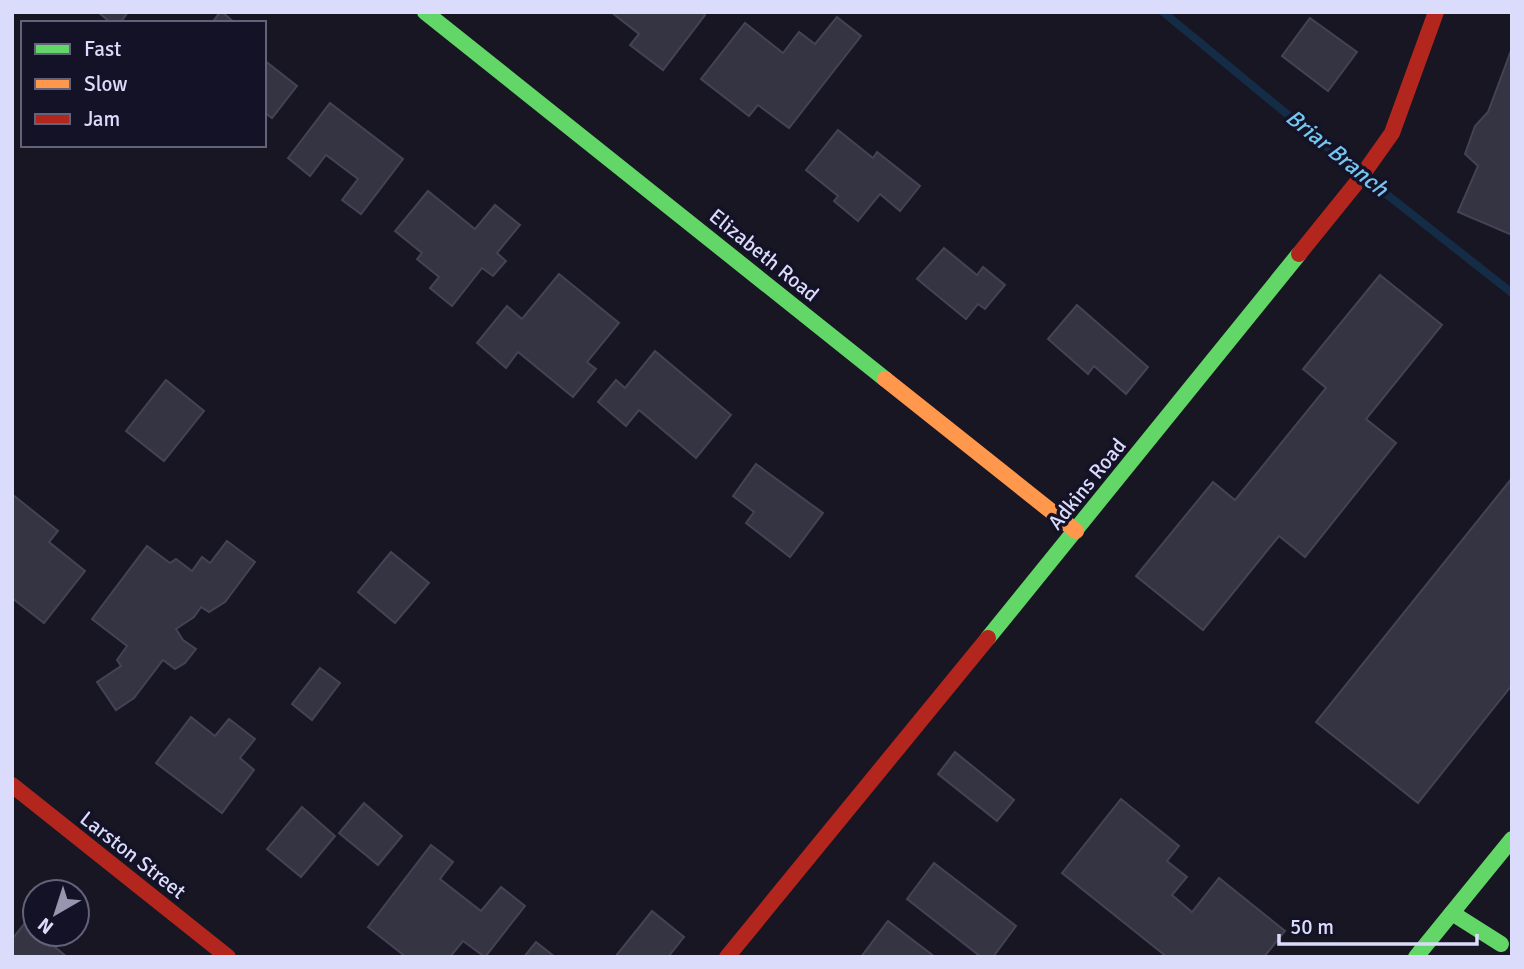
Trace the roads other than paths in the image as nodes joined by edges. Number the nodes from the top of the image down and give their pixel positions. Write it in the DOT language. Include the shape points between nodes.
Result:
graph roads {
  1 [pos="425,12"];
  2 [pos="1436,12"];
  3 [pos="1076,531"];
  4 [pos="12,785"];
  5 [pos="1512,839"];
  6 [pos="1452,913"];
  7 [pos="1512,931"];
  8 [pos="1496,951"];
  9 [pos="228,957"];
  10 [pos="727,957"];
  11 [pos="1416,957"];
  1 -- 3 [label="street, Elizabeth Road"];
  2 -- 3 [label="street, Adkins Road" via="1392,133 1377,155"];
  3 -- 10 [label="street, Adkins Road"];
  4 -- 9 [label="street, Larston Street"];
  5 -- 6 [label="street"];
  6 -- 8 [label="street"];
  6 -- 11 [label="street"];
  7 -- 8 [label="street"];
}
